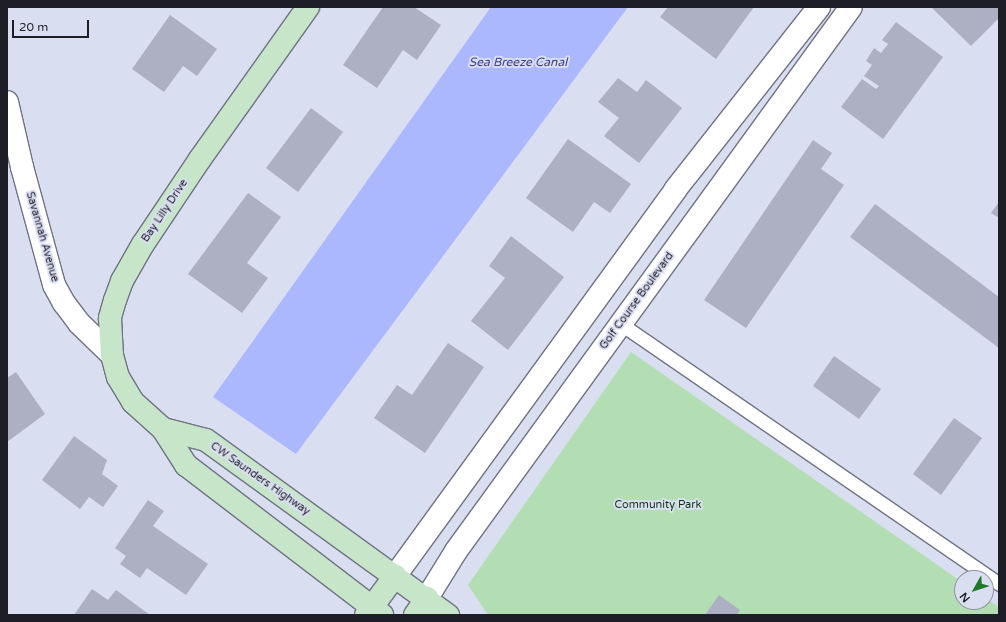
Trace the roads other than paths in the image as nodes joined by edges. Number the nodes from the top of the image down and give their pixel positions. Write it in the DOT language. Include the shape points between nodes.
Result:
graph roads {
  1 [pos="308,7"];
  2 [pos="820,7"];
  3 [pos="851,7"];
  4 [pos="7,102"];
  5 [pos="621,324"];
  6 [pos="112,355"];
  7 [pos="163,429"];
  8 [pos="395,576"];
  9 [pos="999,584"];
  10 [pos="420,606"];
  11 [pos="374,612"];
  12 [pos="448,615"];
  1 -- 6 [label="main road, Bay Lilly Drive" via="200,159 143,244 122,281 110,318"];
  2 -- 8 [label="street" via="675,190"];
  3 -- 5 [label="street, Golf Course Boulevard"];
  4 -- 6 [label="street, Savannah Avenue" via="54,285 79,323"];
  5 -- 9 [label="lane"];
  5 -- 10 [label="street, Golf Course Boulevard" via="456,551"];
  6 -- 7 [label="main road, Bay Lilly Drive" via="118,377 133,402"];
  7 -- 8 [label="main road, CW Saunders Highway" via="206,440"];
  7 -- 11 [label="main road" via="186,465"];
  8 -- 10 [label="main road, CW Saunders Highway"];
  8 -- 11 [label="main road"];
  10 -- 12 [label="main road, CW Saunders Highway"];
}
